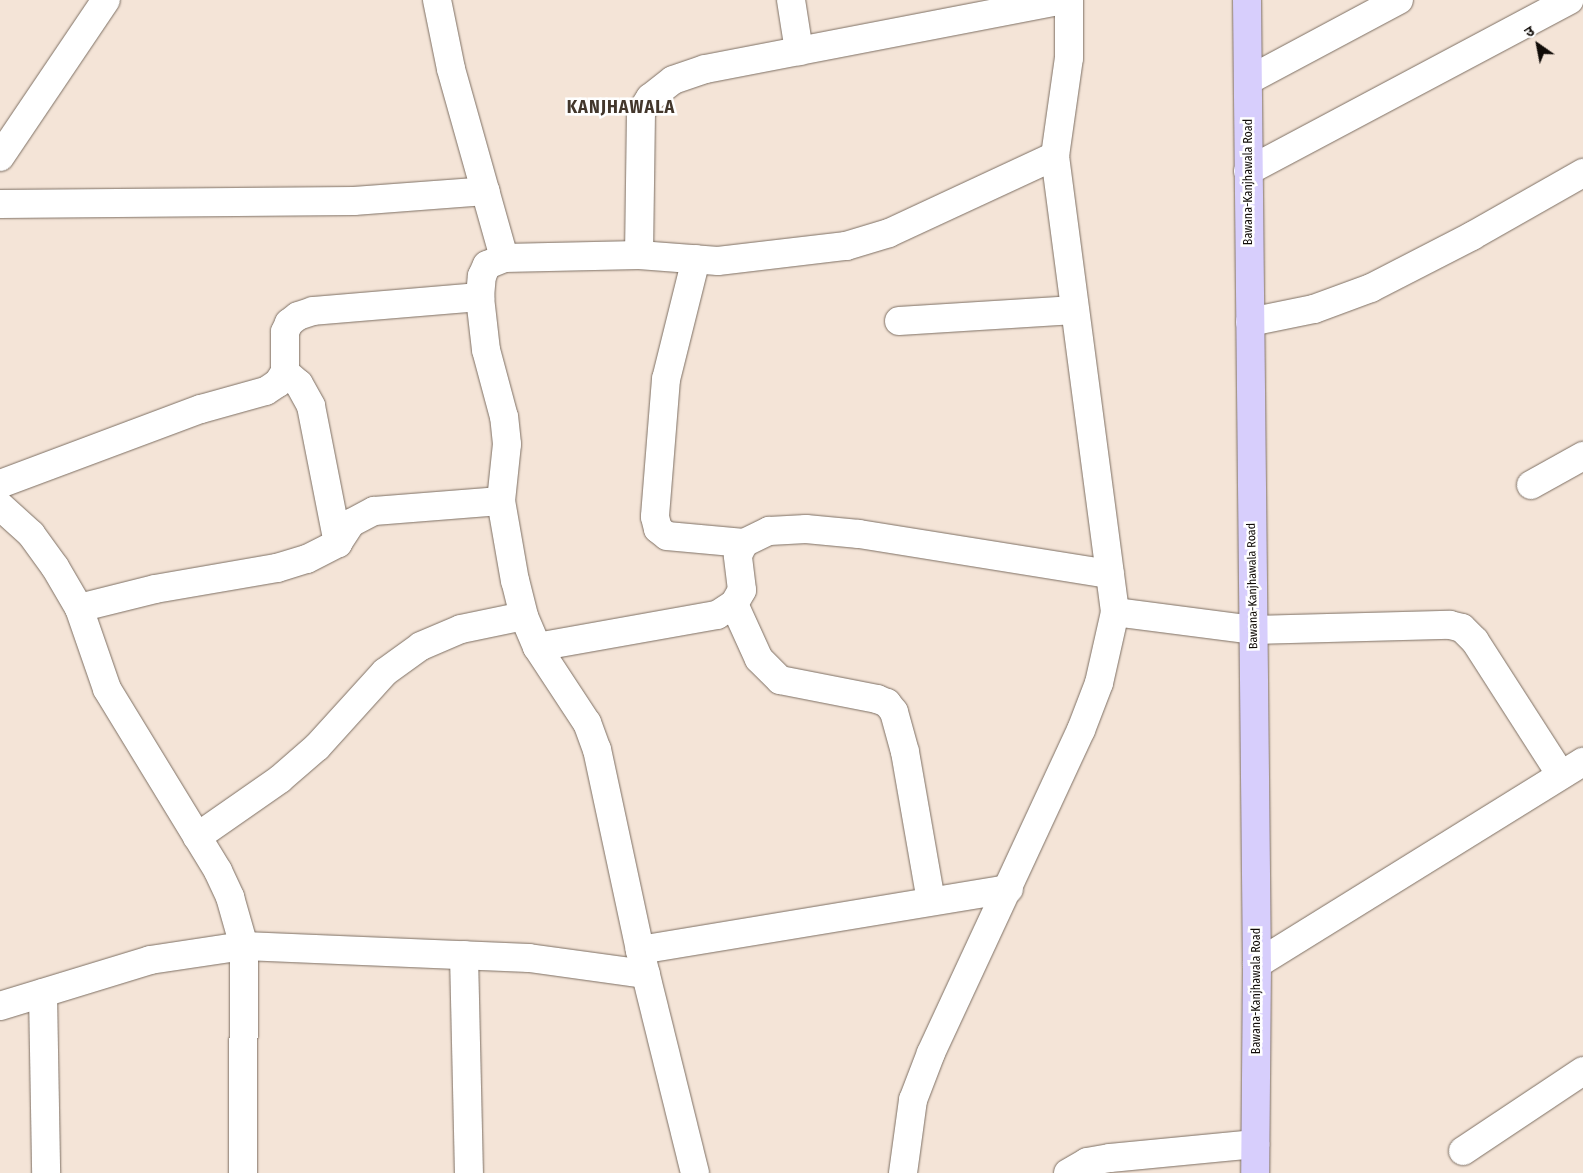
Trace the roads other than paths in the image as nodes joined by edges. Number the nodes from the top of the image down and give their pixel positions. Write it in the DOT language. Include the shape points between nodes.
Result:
graph roads {
  1 [pos="106,0"];
  2 [pos="437,0"];
  3 [pos="791,0"];
  4 [pos="1065,0"];
  5 [pos="1069,0"];
  6 [pos="1247,0"];
  7 [pos="1399,0"];
  8 [pos="1569,0"];
  9 [pos="799,51"];
  10 [pos="1249,80"];
  11 [pos="1055,156"];
  12 [pos="0,158"];
  13 [pos="1248,171"];
  14 [pos="1583,173"];
  15 [pos="486,191"];
  16 [pos="0,204"];
  17 [pos="639,255"];
  18 [pos="504,258"];
  19 [pos="696,259"];
  20 [pos="480,297"];
  21 [pos="1075,310"];
  22 [pos="899,321"];
  23 [pos="1250,322"];
  24 [pos="285,372"];
  25 [pos="1583,456"];
  26 [pos="0,484"];
  27 [pos="1531,485"];
  28 [pos="501,501"];
  29 [pos="0,506"];
  30 [pos="338,543"];
  31 [pos="744,543"];
  32 [pos="1110,574"];
  33 [pos="734,604"];
  34 [pos="79,608"];
  35 [pos="1115,612"];
  36 [pos="524,616"];
  37 [pos="1253,630"];
  38 [pos="537,647"];
  39 [pos="1572,769"];
  40 [pos="197,836"];
  41 [pos="1009,889"];
  42 [pos="931,901"];
  43 [pos="244,946"];
  44 [pos="464,955"];
  45 [pos="643,962"];
  46 [pos="1258,964"];
  47 [pos="43,993"];
  48 [pos="0,1006"];
  49 [pos="1583,1070"];
  50 [pos="1255,1144"];
  51 [pos="1462,1151"];
  52 [pos="46,1173"];
  53 [pos="244,1173"];
  54 [pos="469,1173"];
  55 [pos="695,1173"];
  56 [pos="903,1173"];
  57 [pos="1068,1173"];
  58 [pos="1255,1173"];
  1 -- 12 [label="street"];
  2 -- 15 [label="street" via="451,68"];
  3 -- 9 [label="street"];
  4 -- 9 [label="street"];
  5 -- 11 [label="street" via="1069,58"];
  6 -- 10 [label="main road, Bawana-Kanjhawala Road"];
  7 -- 10 [label="street"];
  8 -- 13 [label="street"];
  9 -- 17 [label="street" via="684,75 650,98 641,112 639,126"];
  10 -- 13 [label="main road, Bawana-Kanjhawala Road"];
  11 -- 19 [label="street" via="888,233 846,246 718,261"];
  11 -- 21 [label="street"];
  13 -- 23 [label="main road, Bawana-Kanjhawala Road"];
  14 -- 23 [label="street" via="1371,288 1314,309"];
  15 -- 16 [label="street" via="354,201"];
  15 -- 18 [label="street"];
  17 -- 18 [label="street"];
  17 -- 19 [label="street"];
  18 -- 20 [label="street" via="487,265"];
  19 -- 31 [label="street" via="666,379 655,517 658,529 667,536"];
  20 -- 24 [label="street" via="313,311 298,316 289,323 285,332"];
  20 -- 28 [label="street" via="486,350 504,417 507,444"];
  21 -- 22 [label="street"];
  21 -- 32 [label="street"];
  23 -- 37 [label="main road, Bawana-Kanjhawala Road"];
  24 -- 26 [label="street" via="278,383 266,391 201,409"];
  24 -- 30 [label="street" via="299,384 312,406"];
  25 -- 27 [label="street"];
  28 -- 30 [label="street" via="374,511 352,523"];
  28 -- 36 [label="street"];
  29 -- 34 [label="street" via="31,534"];
  30 -- 34 [label="street" via="307,559 277,568 155,588"];
  31 -- 32 [label="street" via="769,531 806,529 859,534"];
  31 -- 33 [label="street" via="738,555 742,590"];
  32 -- 35 [label="street"];
  33 -- 38 [label="street" via="717,615 688,623"];
  33 -- 42 [label="street" via="759,659 780,680 877,699 887,703 894,712 907,760"];
  34 -- 40 [label="street" via="108,690"];
  35 -- 37 [label="street"];
  35 -- 41 [label="street" via="1099,683"];
  36 -- 38 [label="street"];
  36 -- 40 [label="street" via="461,630 421,646 385,672 330,734 280,779"];
  37 -- 39 [label="street" via="1450,625 1462,628"];
  37 -- 46 [label="main road, Bawana-Kanjhawala Road"];
  38 -- 45 [label="street" via="587,723 597,750"];
  39 -- 46 [label="street"];
  40 -- 43 [label="street" via="230,897"];
  41 -- 42 [label="street"];
  41 -- 56 [label="street" via="931,1053 913,1100"];
  42 -- 45 [label="street"];
  43 -- 44 [label="street"];
  43 -- 47 [label="street" via="150,960"];
  43 -- 53 [label="street"];
  44 -- 45 [label="street"];
  44 -- 54 [label="street"];
  45 -- 55 [label="street"];
  46 -- 50 [label="main road, Bawana-Kanjhawala Road"];
  47 -- 48 [label="street"];
  47 -- 52 [label="street"];
  49 -- 51 [label="street"];
  50 -- 57 [label="street" via="1110,1158 1087,1162"];
  50 -- 58 [label="main road, Bawana-Kanjhawala Road"];
}
